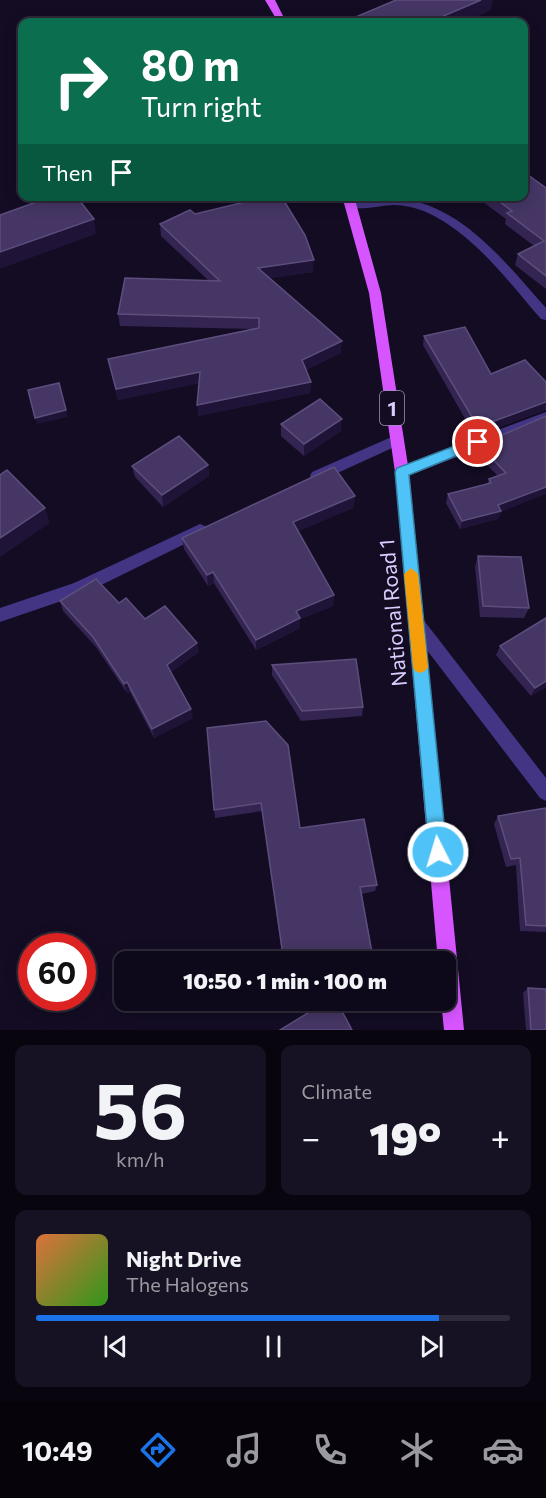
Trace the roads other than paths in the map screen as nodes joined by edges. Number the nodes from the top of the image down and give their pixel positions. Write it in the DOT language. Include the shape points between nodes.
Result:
graph roads {
  1 [pos="270,0"];
  2 [pos="280,18"];
  3 [pos="349,201"];
  4 [pos="399,201"];
  5 [pos="546,316"];
  6 [pos="546,417"];
  7 [pos="396,440"];
  8 [pos="402,472"];
  9 [pos="300,484"];
  10 [pos="218,522"];
  11 [pos="0,615"];
  12 [pos="416,623"];
  13 [pos="546,792"];
  14 [pos="454,1030"];
  1 -- 2 [label="main road"];
  3 -- 7 [label="main road, National Road 1 / 1" via="375,293"];
  4 -- 5 [label="street" via="436,212 495,261"];
  6 -- 8 [label="street"];
  7 -- 8 [label="main road, National Road 1 / 1"];
  7 -- 9 [label="street"];
  8 -- 12 [label="main road, National Road 1 / 1"];
  10 -- 11 [label="street" via="79,588"];
  12 -- 13 [label="street"];
  12 -- 14 [label="main road, National Road 1 / 1"];
}
